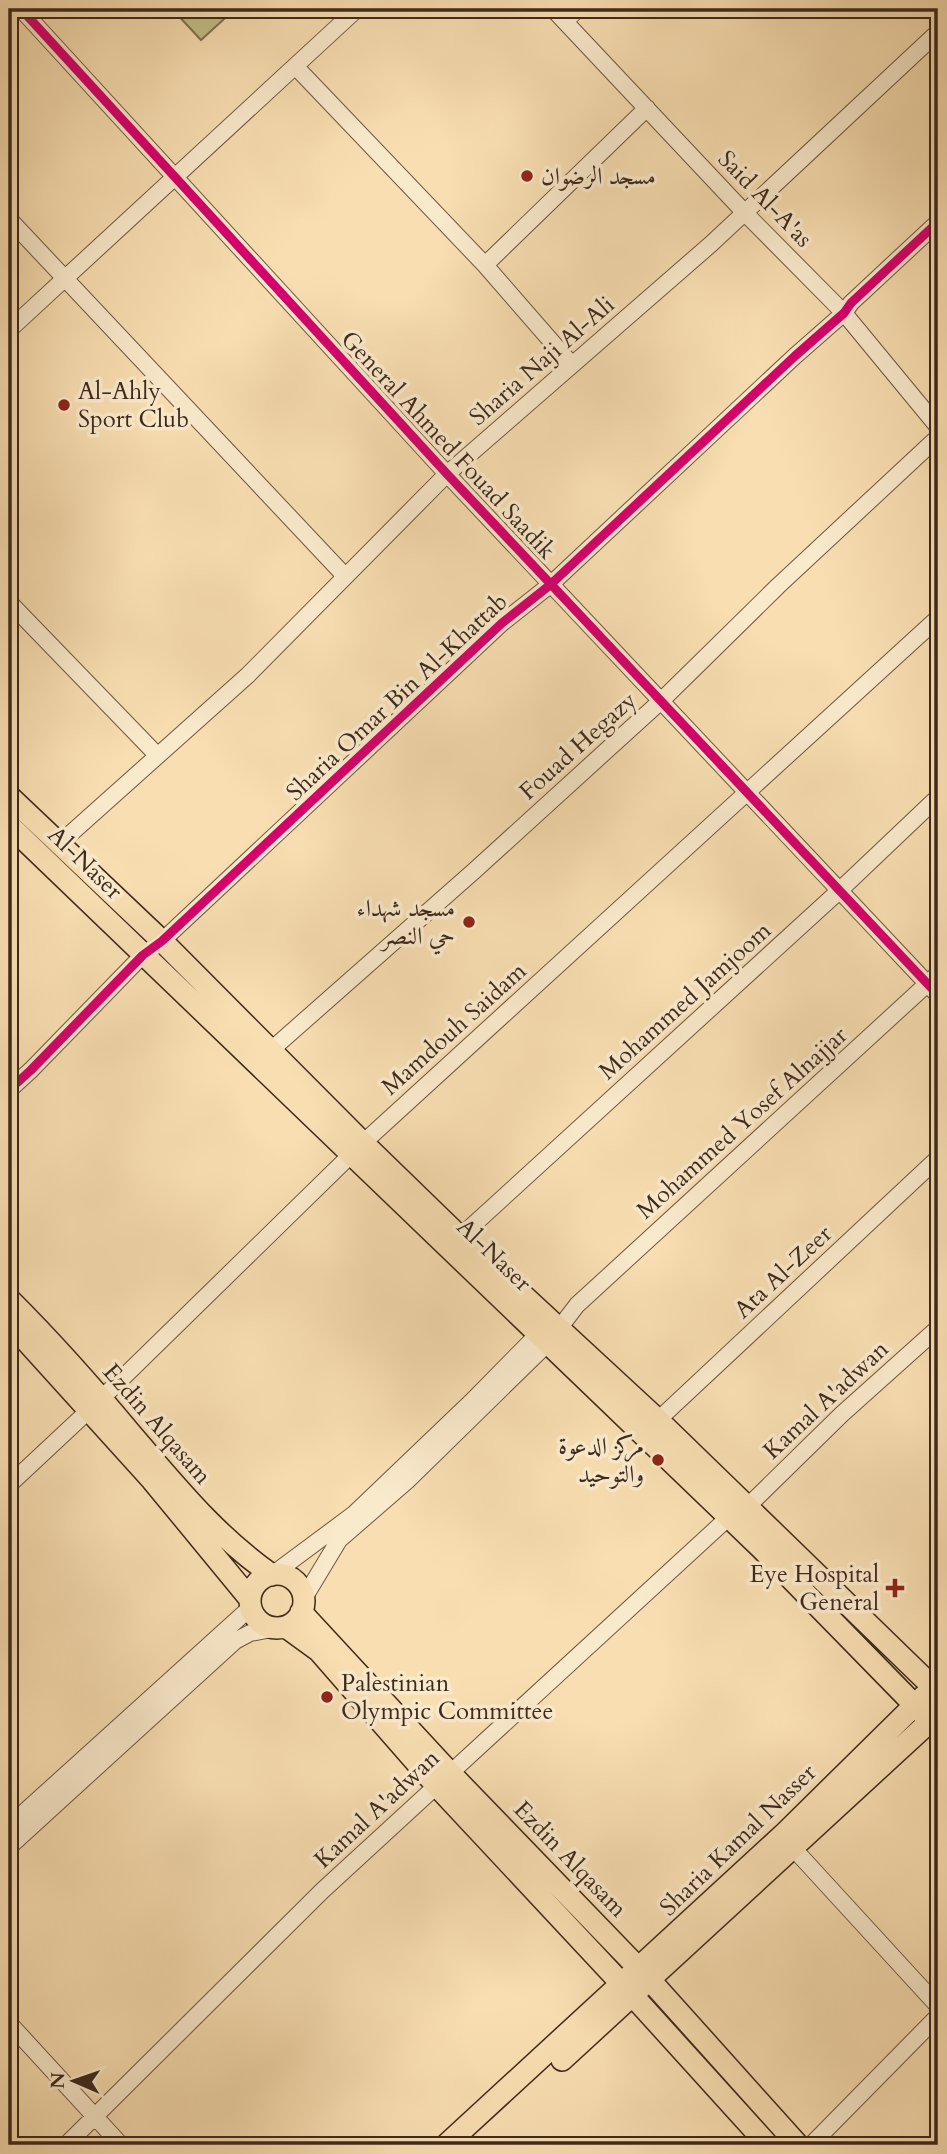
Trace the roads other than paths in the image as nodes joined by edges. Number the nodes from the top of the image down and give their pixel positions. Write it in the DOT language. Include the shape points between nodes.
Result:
graph roads {
  1 [pos="21,9"];
  2 [pos="357,9"];
  3 [pos="554,9"];
  4 [pos="578,9"];
  5 [pos="565,21"];
  6 [pos="938,32"];
  7 [pos="295,66"];
  8 [pos="647,108"];
  9 [pos="176,177"];
  10 [pos="745,213"];
  11 [pos="9,219"];
  12 [pos="938,222"];
  13 [pos="485,265"];
  14 [pos="66,278"];
  15 [pos="844,313"];
  16 [pos="9,330"];
  17 [pos="572,365"];
  18 [pos="938,427"];
  19 [pos="938,438"];
  20 [pos="447,474"];
  21 [pos="345,576"];
  22 [pos="551,585"];
  23 [pos="9,602"];
  24 [pos="938,618"];
  25 [pos="662,700"];
  26 [pos="157,755"];
  27 [pos="747,794"];
  28 [pos="9,796"];
  29 [pos="938,797"];
  30 [pos="9,825"];
  31 [pos="59,844"];
  32 [pos="839,891"];
  33 [pos="162,941"];
  34 [pos="143,955"];
  35 [pos="935,985"];
  36 [pos="270,1051"];
  37 [pos="9,1090"];
  38 [pos="358,1149"];
  39 [pos="938,1158"];
  40 [pos="460,1237"];
  41 [pos="9,1299"];
  42 [pos="9,1322"];
  43 [pos="938,1328"];
  44 [pos="549,1332"];
  45 [pos="95,1405"];
  46 [pos="658,1420"];
  47 [pos="9,1485"];
  48 [pos="738,1512"];
  49 [pos="272,1574"];
  50 [pos="250,1603"];
  51 [pos="292,1616"];
  52 [pos="936,1687"];
  53 [pos="915,1705"];
  54 [pos="936,1721"];
  55 [pos="442,1779"];
  56 [pos="9,1826"];
  57 [pos="9,1847"];
  58 [pos="794,1849"];
  59 [pos="644,1974"];
  60 [pos="628,1990"];
  61 [pos="938,2006"];
  62 [pos="938,2016"];
  63 [pos="9,2023"];
  64 [pos="95,2119"];
  65 [pos="66,2145"];
  66 [pos="121,2145"];
  67 [pos="446,2145"];
  68 [pos="467,2145"];
  69 [pos="768,2145"];
  70 [pos="798,2145"];
  71 [pos="811,2145"];
  1 -- 9 [label="street, General Ahmed Fouad Saadik"];
  2 -- 7 [label="street"];
  3 -- 5 [label="street, Said Al-A'as"];
  4 -- 5 [label="street"];
  5 -- 8 [label="street, Said Al-A'as"];
  6 -- 10 [label="street, Sharia Naji Al-Ali"];
  7 -- 9 [label="street"];
  7 -- 13 [label="street"];
  8 -- 10 [label="street, Said Al-A'as"];
  8 -- 13 [label="street"];
  9 -- 14 [label="street"];
  9 -- 20 [label="street, General Ahmed Fouad Saadik"];
  10 -- 15 [label="street, Said Al-A'as"];
  10 -- 17 [label="street, Sharia Naji Al-Ali"];
  11 -- 14 [label="street"];
  12 -- 15 [label="street, Sharia Omar Bin Al-Khattab"];
  13 -- 17 [label="street"];
  14 -- 16 [label="street"];
  14 -- 21 [label="street"];
  15 -- 18 [label="street, Said Al-A'as"];
  15 -- 22 [label="street, Sharia Omar Bin Al-Khattab"];
  17 -- 20 [label="street, Sharia Naji Al-Ali"];
  19 -- 25 [label="street, Fouad Hegazy"];
  20 -- 21 [label="street, Sharia Naji Al-Ali"];
  20 -- 22 [label="street, General Ahmed Fouad Saadik"];
  21 -- 26 [label="street, Sharia Naji Al-Ali" via="248,675"];
  22 -- 25 [label="street, General Ahmed Fouad Saadik"];
  22 -- 33 [label="street, Sharia Omar Bin Al-Khattab" via="502,624"];
  23 -- 26 [label="street"];
  24 -- 27 [label="street, Mamdouh Saidam"];
  25 -- 27 [label="street, General Ahmed Fouad Saadik"];
  25 -- 36 [label="street, Fouad Hegazy"];
  26 -- 31 [label="street, Sharia Naji Al-Ali"];
  27 -- 32 [label="street, General Ahmed Fouad Saadik"];
  27 -- 38 [label="street, Mamdouh Saidam"];
  28 -- 31 [label="main road, Al-Naser"];
  29 -- 32 [label="street, Mohammed Jamjoom"];
  30 -- 34 [label="main road, Al-Naser"];
  31 -- 33 [label="main road, Al-Naser"];
  32 -- 35 [label="street, General Ahmed Fouad Saadik"];
  32 -- 40 [label="street, Mohammed Jamjoom"];
  33 -- 34 [label="street, Sharia Omar Bin Al-Khattab"];
  33 -- 36 [label="main road, Al-Naser"];
  34 -- 37 [label="street, Sharia Omar Bin Al-Khattab"];
  34 -- 38 [label="main road, Al-Naser"];
  35 -- 44 [label="street, Mohammed Yosef Alnajjar"];
  36 -- 38 [label="main road, Al-Naser"];
  38 -- 40 [label="main road, Al-Naser"];
  38 -- 44 [label="main road, Al-Naser"];
  38 -- 45 [label="street, Mamdouh Saidam"];
  39 -- 46 [label="street, Ata Al-Zeer"];
  40 -- 44 [label="main road, Al-Naser"];
  41 -- 45 [label="main road, Ezdin Alqasam"];
  42 -- 45 [label="main road, Ezdin Alqasam"];
  43 -- 48 [label="street, Kamal A'adwan"];
  44 -- 46 [label="main road, Al-Naser"];
  44 -- 48 [label="main road, Al-Naser"];
  44 -- 49 [label="street, Mohammed Yosef Alnajjar" via="354,1514"];
  44 -- 51 [label="street, Mohammed Yosef Alnajjar" via="407,1481 339,1540"];
  45 -- 47 [label="street, Mamdouh Saidam"];
  45 -- 49 [label="main road, Ezdin Alqasam" via="206,1521"];
  45 -- 50 [label="main road, Ezdin Alqasam"];
  46 -- 48 [label="main road, Al-Naser"];
  48 -- 52 [label="main road, Al-Naser"];
  48 -- 53 [label="main road, Al-Naser"];
  48 -- 55 [label="street, Kamal A'adwan"];
  49 -- 50 [label="main road" via="257,1583"];
  49 -- 51 [label="main road, Ezdin Alqasam" via="289,1577 301,1590"];
  50 -- 51 [label="main road, Ezdin Alqasam" via="261,1623"];
  50 -- 56 [label="street"];
  51 -- 55 [label="main road, Ezdin Alqasam"];
  51 -- 57 [label="street" via="235,1641"];
  52 -- 53 [label="main road, Sharia Kamal Nasser"];
  53 -- 54 [label="main road, Al-Naser"];
  53 -- 59 [label="main road, Sharia Kamal Nasser"];
  54 -- 58 [label="main road, Sharia Kamal Nasser"];
  55 -- 59 [label="main road, Ezdin Alqasam"];
  55 -- 60 [label="main road, Ezdin Alqasam"];
  55 -- 64 [label="street, Kamal A'adwan" via="322,1891"];
  58 -- 59 [label="main road, Sharia Kamal Nasser"];
  58 -- 61 [label="street"];
  59 -- 60 [label="main road, Sharia Kamal Nasser"];
  59 -- 70 [label="main road, Ezdin Alqasam"];
  60 -- 67 [label="main road, Sharia Kamal Nasser"];
  60 -- 68 [label="main road, Sharia Kamal Nasser"];
  60 -- 69 [label="main road, Ezdin Alqasam"];
  62 -- 71 [label="street"];
  63 -- 64 [label="street"];
  64 -- 65 [label="street, Kamal A'adwan"];
  64 -- 66 [label="street"];
}
